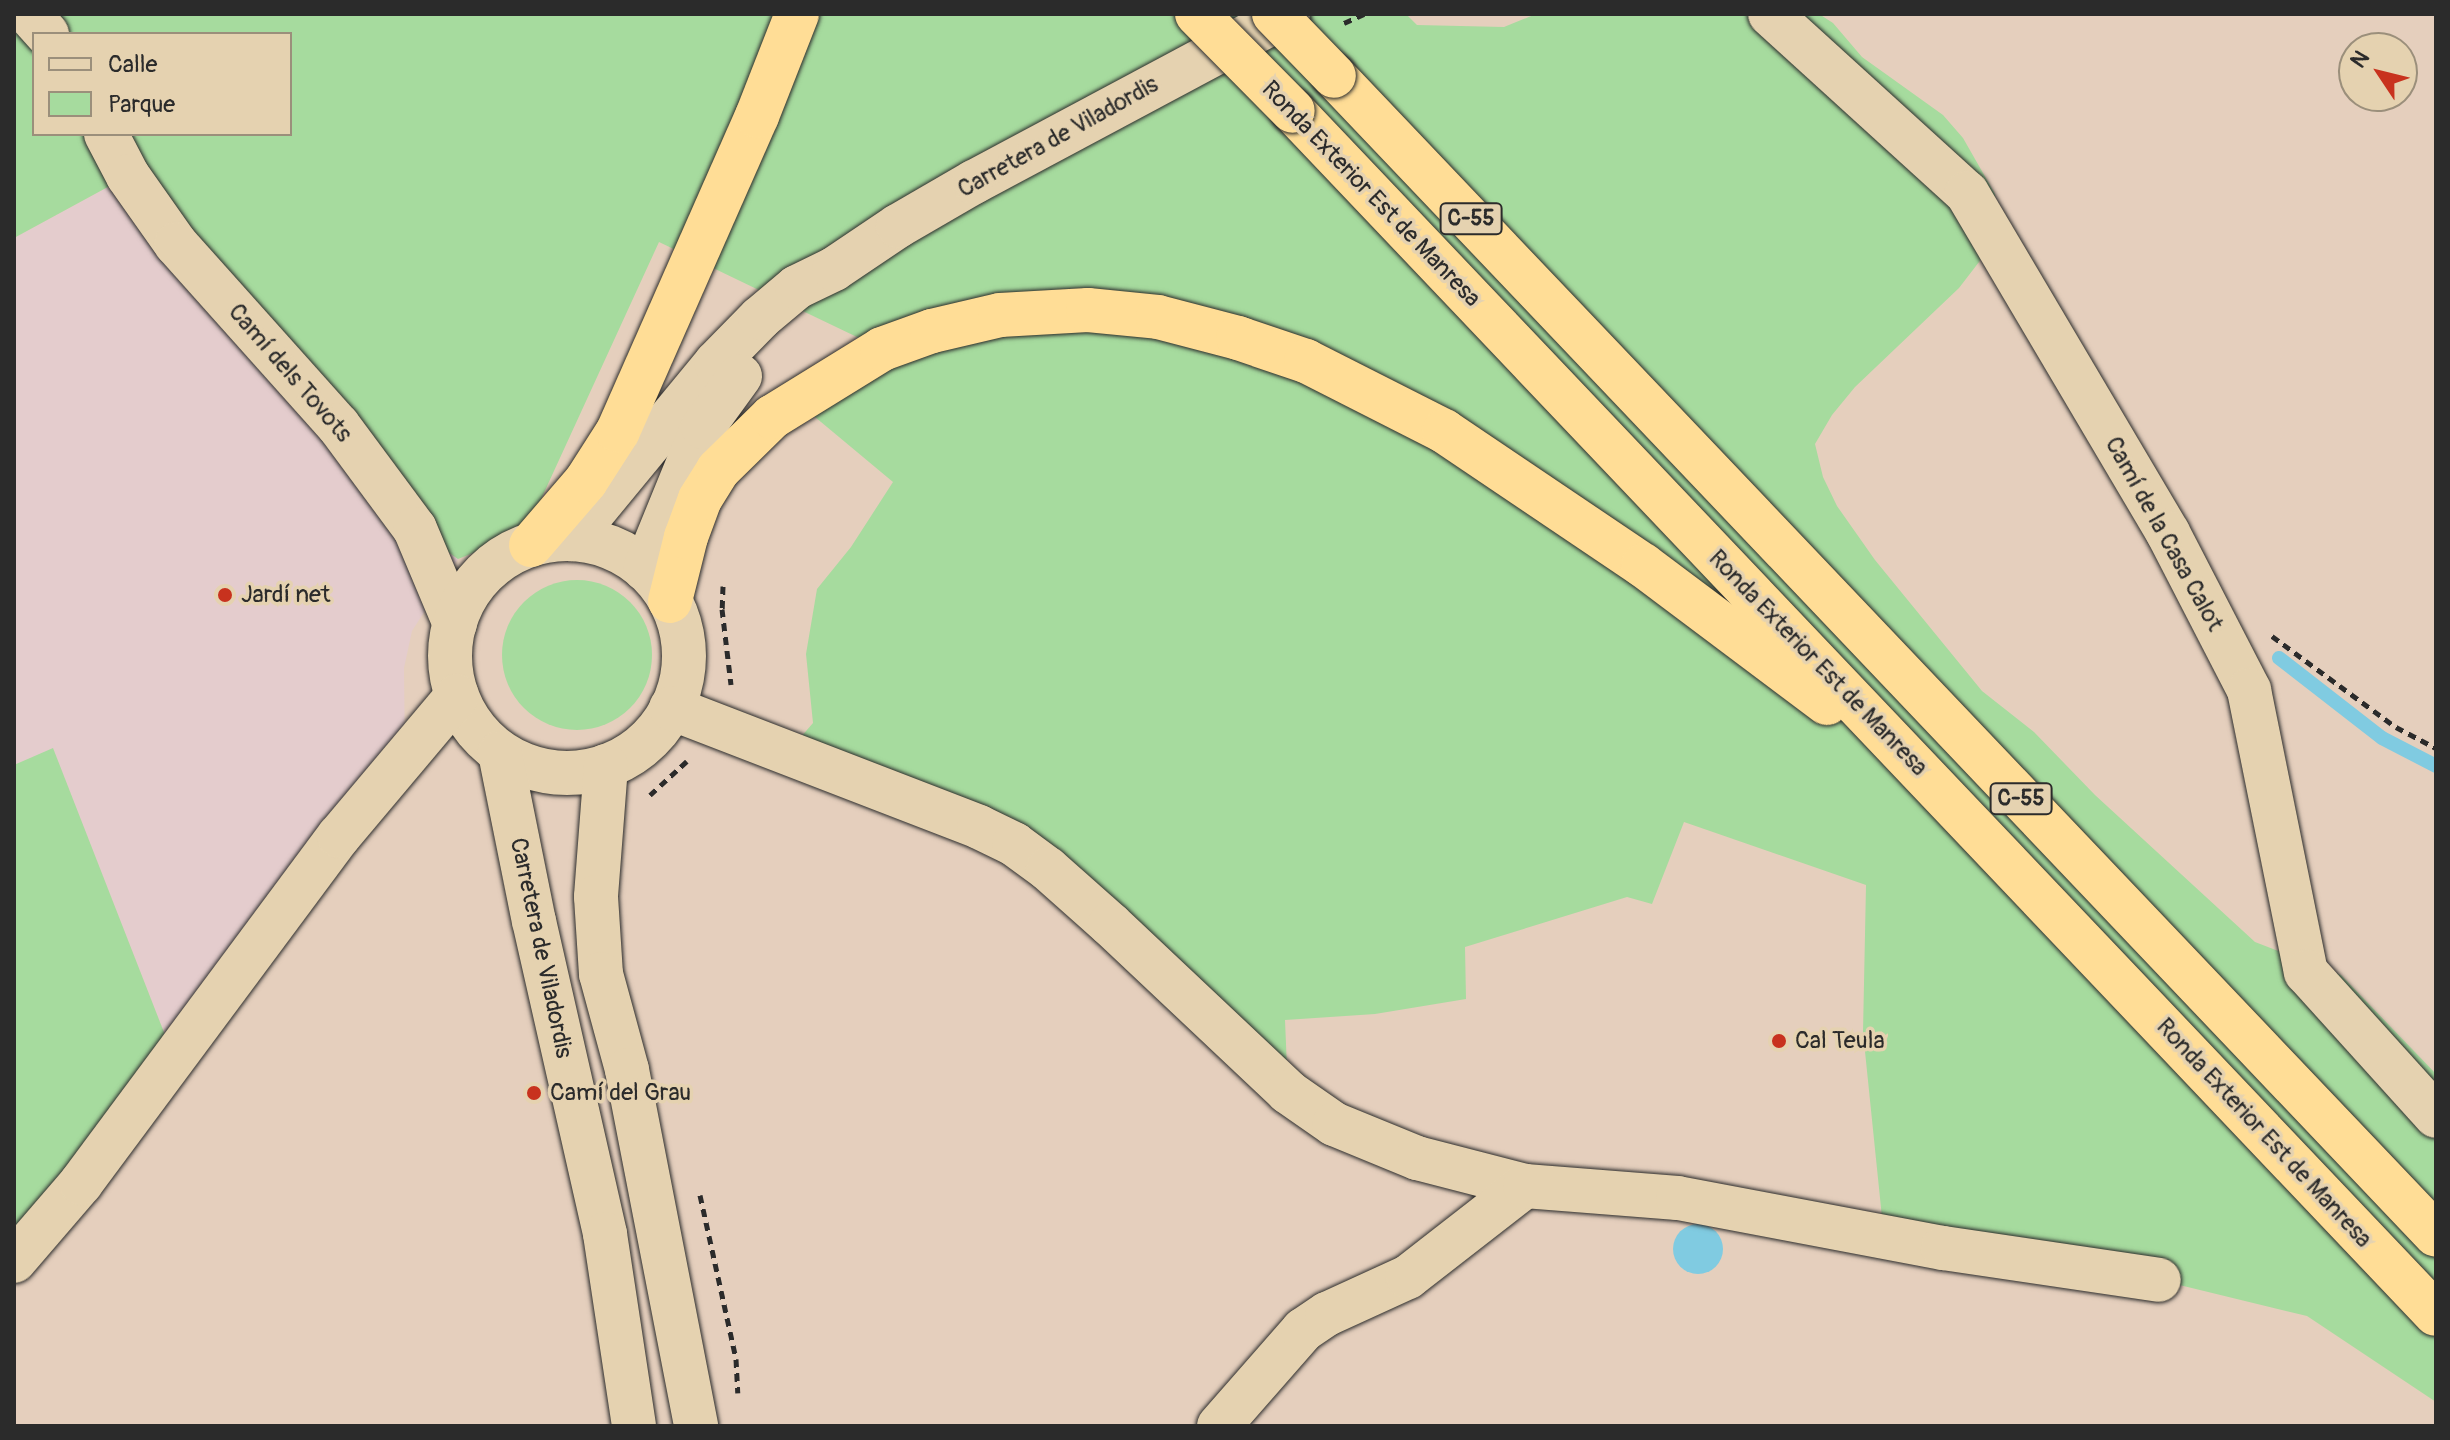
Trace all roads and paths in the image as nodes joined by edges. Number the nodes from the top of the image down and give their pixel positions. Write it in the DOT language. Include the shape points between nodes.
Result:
graph roads {
  1 [pos="29,14"];
  2 [pos="797,14"];
  3 [pos="1197,14"];
  4 [pos="1274,14"];
  5 [pos="1288,14"];
  6 [pos="1770,14"];
  7 [pos="45,32"];
  8 [pos="107,136"];
  9 [pos="834,269"];
  10 [pos="551,542"];
  11 [pos="723,581"];
  12 [pos="657,585"];
  13 [pos="2209,612"];
  14 [pos="455,624"];
  15 [pos="457,696"];
  16 [pos="671,708"];
  17 [pos="714,724"];
  18 [pos="2436,748"];
  19 [pos="500,753"];
  20 [pos="606,766"];
  21 [pos="1925,776"];
  22 [pos="639,804"];
  23 [pos="2436,1116"];
  24 [pos="1525,1186"];
  25 [pos="2436,1235"];
  26 [pos="14,1261"];
  27 [pos="2159,1280"];
  28 [pos="2436,1314"];
  29 [pos="634,1426"];
  30 [pos="696,1426"];
  31 [pos="1219,1426"];
  1 -- 7 [label="street"];
  2 -- 10 [label="highway" via="618,431"];
  3 -- 21 [label="highway, Ronda Exterior Est de Manresa / C-55, bridge"];
  4 -- 25 [label="highway, C-55, bridge"];
  5 -- 9 [label="street, Carretera de Viladordis" via="974,182"];
  6 -- 13 [label="street, Camí de la Casa Calot" via="1967,193 2168,533"];
  8 -- 14 [label="street, Camí dels Tovots" via="176,244 338,425 415,529"];
  9 -- 10 [label="street, Carretera de Viladordis" via="797,287 760,318"];
  9 -- 12 [label="street, Carretera de Viladordis" via="796,318 753,360 703,427"];
  10 -- 12 [label="street" via="611,547"];
  10 -- 14 [label="street" via="505,557 483,575"];
  11 -- 17 [label="path" via="732,685"];
  12 -- 16 [label="street" via="681,631 684,654"];
  12 -- 21 [label="highway" via="718,470 772,417 882,349 1000,315 1088,310 1158,317 1306,361 1444,431 1643,565"];
  13 -- 18 [label="path" via="2268,633 2396,727"];
  13 -- 23 [label="street, Camí de la Casa Calot" via="2249,690 2306,972"];
  14 -- 15 [label="street" via="451,668"];
  15 -- 19 [label="street" via="474,728"];
  15 -- 26 [label="street" via="339,836 81,1183"];
  16 -- 17 [label="street"];
  16 -- 20 [label="street" via="644,744"];
  17 -- 22 [label="path" via="689,759"];
  17 -- 24 [label="street" via="1014,844 1110,924 1288,1092 1334,1124 1417,1158"];
  19 -- 20 [label="street" via="552,772"];
  19 -- 29 [label="street, Carretera de Viladordis" via="605,1234"];
  20 -- 30 [label="street" via="596,897 601,974 627,1070"];
  21 -- 28 [label="highway, Ronda Exterior Est de Manresa / C-55"];
  24 -- 27 [label="street" via="1678,1198 1943,1248"];
  24 -- 31 [label="street" via="1408,1277 1303,1330"];
}
